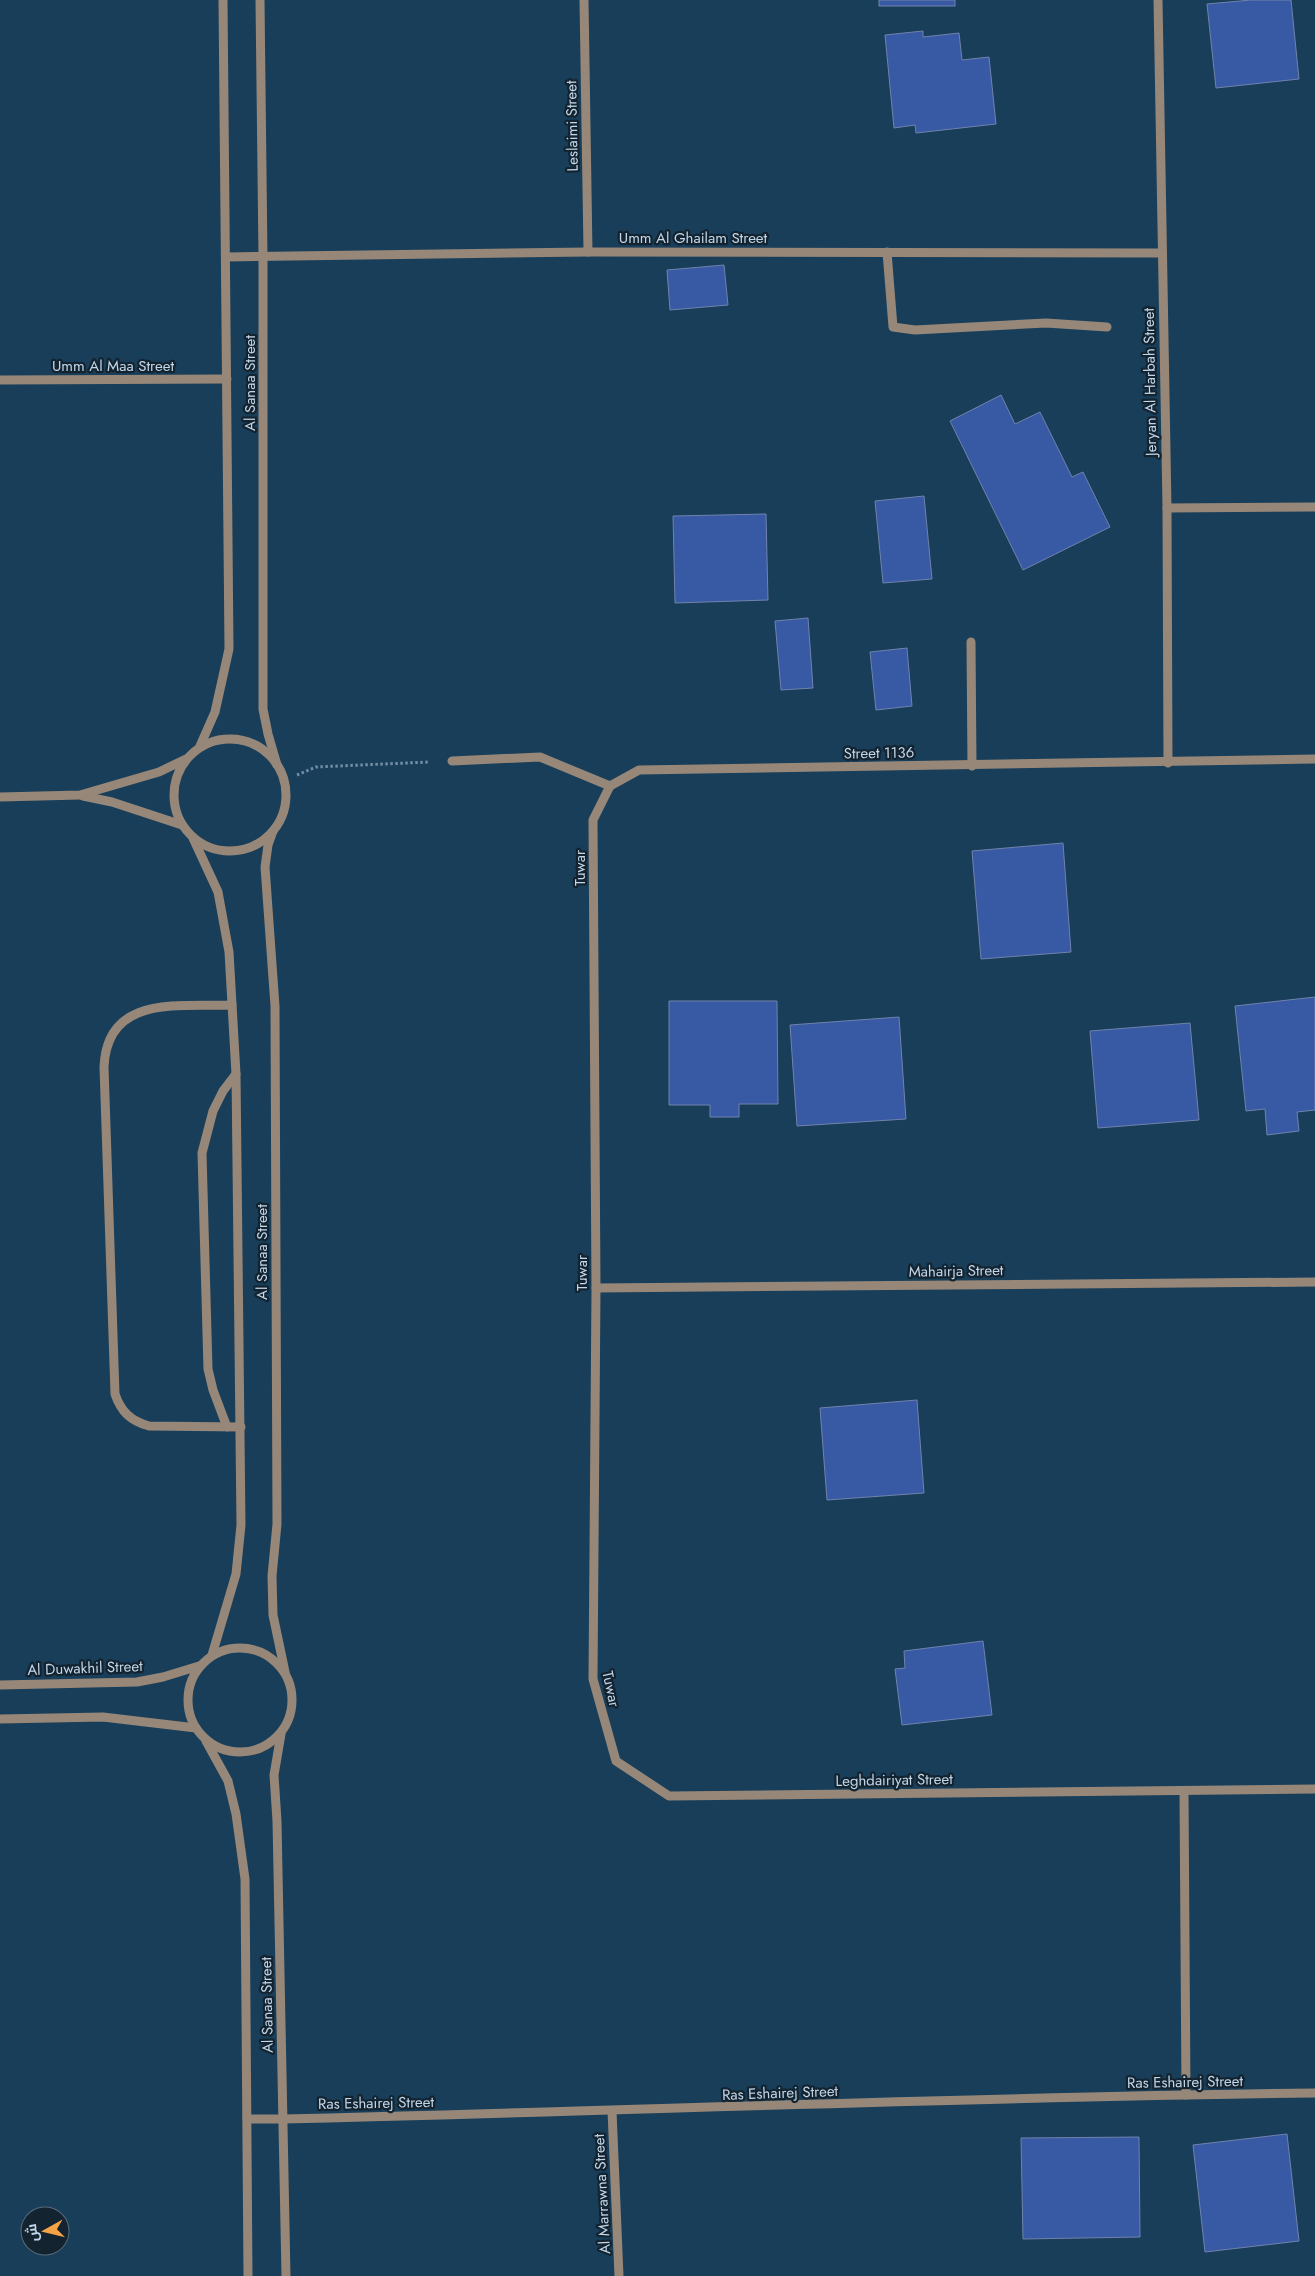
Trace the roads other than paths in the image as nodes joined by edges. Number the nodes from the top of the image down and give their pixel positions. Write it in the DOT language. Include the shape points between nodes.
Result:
graph roads {
  1 [pos="223,0"];
  2 [pos="260,0"];
  3 [pos="584,0"];
  4 [pos="1158,0"];
  5 [pos="588,252"];
  6 [pos="887,252"];
  7 [pos="1161,253"];
  8 [pos="226,257"];
  9 [pos="263,258"];
  10 [pos="1107,327"];
  11 [pos="0,380"];
  12 [pos="227,380"];
  13 [pos="1315,507"];
  14 [pos="1167,508"];
  15 [pos="971,642"];
  16 [pos="200,746"];
  17 [pos="186,758"];
  18 [pos="1315,759"];
  19 [pos="452,761"];
  20 [pos="1168,762"];
  21 [pos="277,765"];
  22 [pos="972,766"];
  23 [pos="610,786"];
  24 [pos="80,796"];
  25 [pos="0,797"];
  26 [pos="182,825"];
  27 [pos="273,831"];
  28 [pos="193,838"];
  29 [pos="232,1005"];
  30 [pos="236,1074"];
  31 [pos="1315,1282"];
  32 [pos="596,1288"];
  33 [pos="227,1426"];
  34 [pos="241,1427"];
  35 [pos="212,1655"];
  36 [pos="199,1666"];
  37 [pos="285,1672"];
  38 [pos="0,1685"];
  39 [pos="0,1719"];
  40 [pos="196,1728"];
  41 [pos="281,1734"];
  42 [pos="206,1741"];
  43 [pos="616,1761"];
  44 [pos="1315,1789"];
  45 [pos="1184,1791"];
  46 [pos="1315,2094"];
  47 [pos="1186,2095"];
  48 [pos="612,2112"];
  49 [pos="247,2119"];
  50 [pos="283,2120"];
  51 [pos="248,2276"];
  52 [pos="286,2276"];
  53 [pos="619,2276"];
  1 -- 8 [label="street, Al Sanaa Street"];
  2 -- 9 [label="street, Al Sanaa Street"];
  3 -- 5 [label="street, Leslaimi Street"];
  4 -- 7 [label="street, Jeryan Al Harbah Street"];
  5 -- 6 [label="street, Umm Al Ghailam Street"];
  5 -- 9 [label="street, Umm Al Ghailam Street"];
  6 -- 7 [label="street, Umm Al Ghailam Street"];
  6 -- 10 [label="street" via="893,327 915,330 1046,323"];
  7 -- 14 [label="street, Jeryan Al Harbah Street"];
  8 -- 9 [label="street, Umm Al Ghailam Street"];
  8 -- 12 [label="street, Al Sanaa Street"];
  9 -- 21 [label="street, Al Sanaa Street" via="263,709"];
  11 -- 12 [label="street, Umm Al Maa Street"];
  12 -- 16 [label="street, Al Sanaa Street" via="229,648 215,712"];
  13 -- 14 [label="street"];
  14 -- 20 [label="street, Jeryan Al Harbah Street"];
  15 -- 22 [label="street"];
  16 -- 17 [label="street"];
  16 -- 21 [label="street" via="233,738 251,742 266,751"];
  17 -- 24 [label="street" via="159,772"];
  17 -- 26 [label="street" via="177,774 174,790 175,808"];
  18 -- 20 [label="street, Street 1136"];
  19 -- 23 [label="street" via="540,757"];
  20 -- 22 [label="street, Street 1136"];
  21 -- 27 [label="street" via="284,781 286,799 282,816"];
  22 -- 23 [label="street, Street 1136" via="639,770"];
  23 -- 32 [label="street, Tuwar" via="593,820"];
  24 -- 25 [label="street"];
  24 -- 26 [label="street" via="112,802"];
  26 -- 28 [label="street"];
  27 -- 28 [label="street" via="260,843 243,850 225,851 208,847"];
  27 -- 37 [label="street, Al Sanaa Street" via="265,867 275,1016 277,1524 272,1576 273,1615"];
  28 -- 29 [label="street, Al Sanaa Street" via="218,892 229,952"];
  29 -- 30 [label="street, Al Sanaa Street"];
  29 -- 33 [label="street" via="136,1012 124,1019 108,1041 104,1067 114,1382 119,1406 137,1423 149,1426"];
  30 -- 33 [label="street" via="212,1111 202,1152 208,1369"];
  30 -- 34 [label="street, Al Sanaa Street"];
  31 -- 32 [label="street, Mahairja Street"];
  32 -- 43 [label="street, Tuwar" via="592,1680"];
  33 -- 34 [label="street"];
  34 -- 35 [label="street, Al Sanaa Street" via="241,1525 236,1574"];
  35 -- 36 [label="street"];
  35 -- 37 [label="street" via="228,1648 244,1647 274,1659"];
  36 -- 38 [label="street, Al Duwakhil Street" via="137,1682"];
  36 -- 40 [label="street" via="191,1680 188,1697 189,1713"];
  37 -- 41 [label="street" via="293,1704"];
  39 -- 40 [label="street" via="103,1717"];
  40 -- 42 [label="street"];
  41 -- 42 [label="street" via="253,1752 237,1753"];
  41 -- 50 [label="street, Al Sanaa Street" via="274,1775"];
  42 -- 49 [label="street, Al Sanaa Street" via="228,1782 245,1879"];
  43 -- 45 [label="street, Leghdairiyat Street" via="669,1796"];
  44 -- 45 [label="street, Leghdairiyat Street"];
  45 -- 47 [label="street"];
  46 -- 47 [label="street, Ras Eshairej Street"];
  47 -- 48 [label="street, Ras Eshairej Street"];
  48 -- 50 [label="street, Ras Eshairej Street"];
  48 -- 53 [label="street, Al Marrawna Street"];
  49 -- 50 [label="street, Ras Eshairej Street"];
  49 -- 51 [label="street, Al Sanaa Street"];
  50 -- 52 [label="street, Al Sanaa Street"];
}
